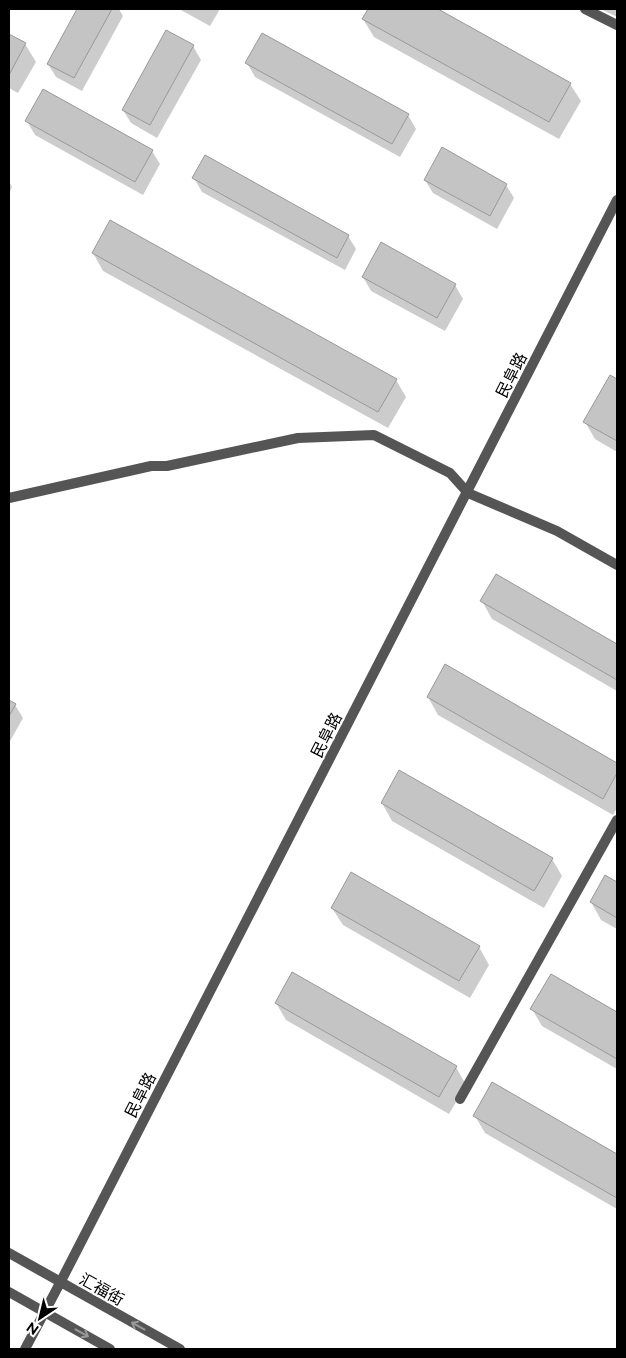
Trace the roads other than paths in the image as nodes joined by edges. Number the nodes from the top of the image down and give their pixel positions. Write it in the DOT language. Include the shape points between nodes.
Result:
graph roads {
  1 [pos="585,9"];
  2 [pos="617,25"];
  3 [pos="617,200"];
  4 [pos="468,493"];
  5 [pos="9,498"];
  6 [pos="617,565"];
  7 [pos="617,820"];
  8 [pos="460,1099"];
  9 [pos="9,1254"];
  10 [pos="60,1283"];
  11 [pos="9,1292"];
  12 [pos="45,1313"];
  13 [pos="25,1349"];
  14 [pos="110,1349"];
  15 [pos="180,1349"];
  1 -- 2 [label="street"];
  3 -- 4 [label="street, 民阜路"];
  4 -- 5 [label="street" via="450,472 374,435 298,438"];
  4 -- 6 [label="street" via="557,531"];
  4 -- 10 [label="street, 民阜路"];
  7 -- 8 [label="street"];
  9 -- 10 [label="street, 汇福街"];
  10 -- 12 [label="street, 民阜路"];
  15 -- 10 [label="street, 汇福街, one-way"];
  11 -- 12 [label="street"];
  12 -- 13 [label="street, 民阜路"];
  12 -- 14 [label="street, one-way"];
}
